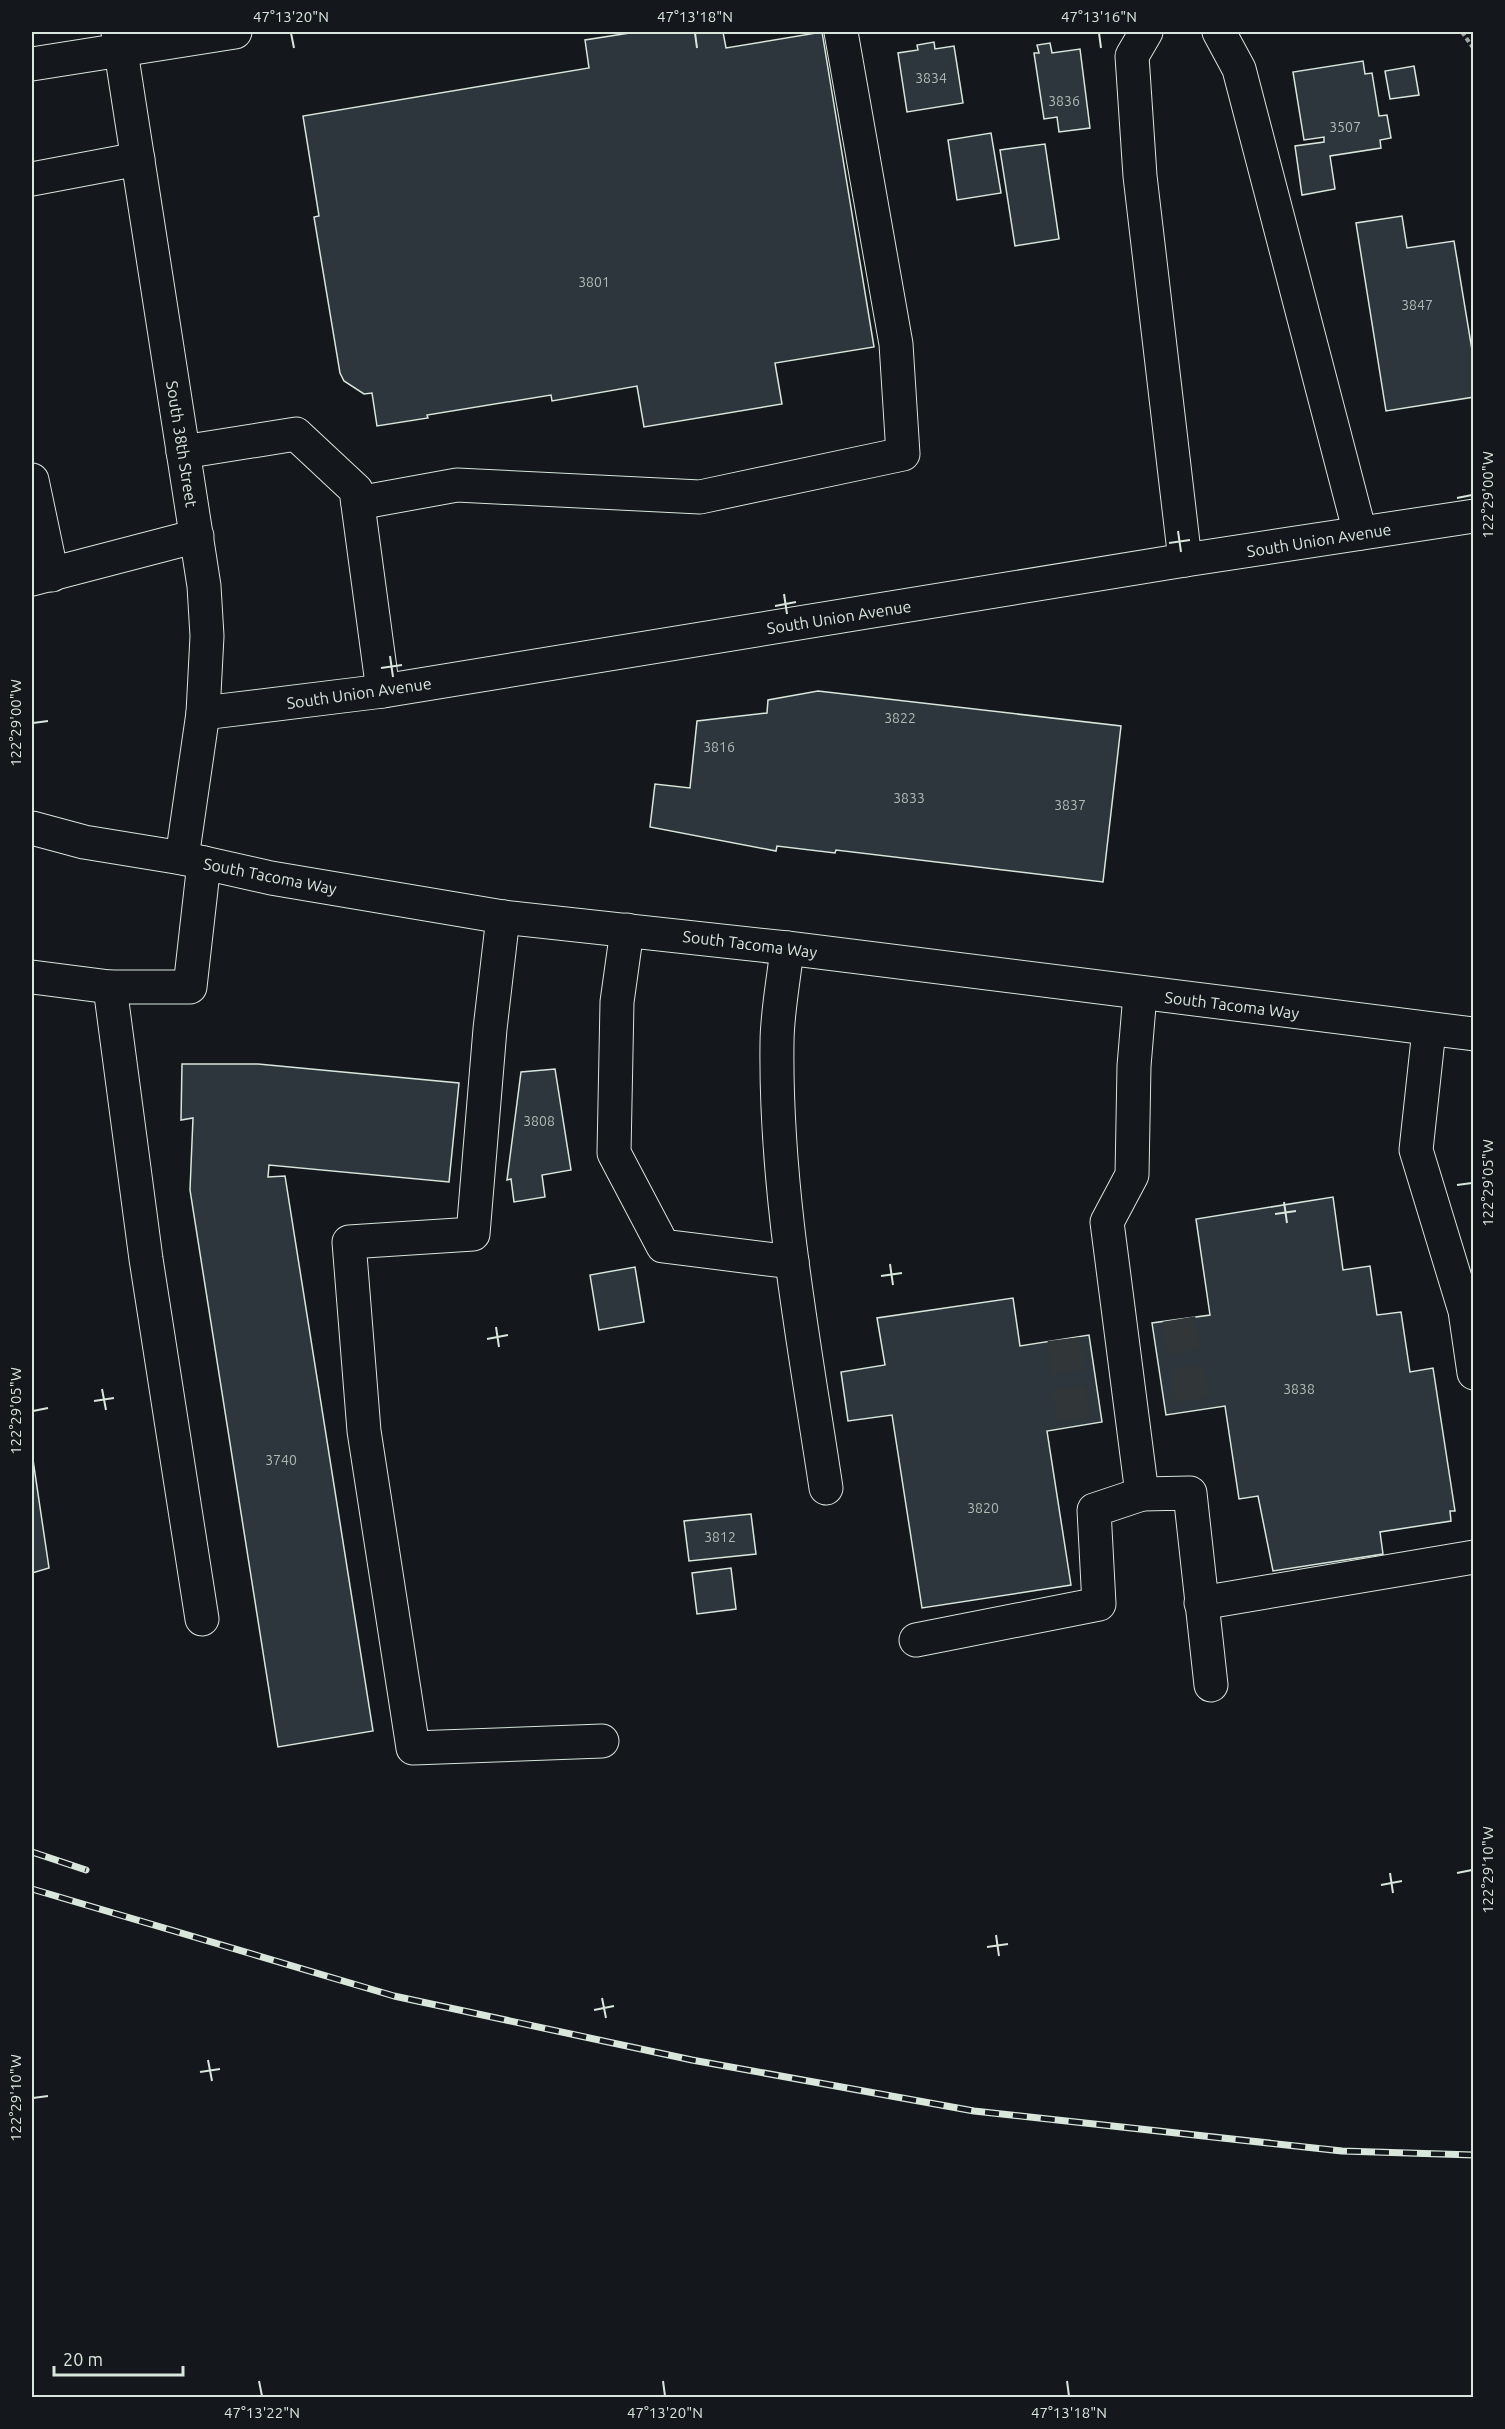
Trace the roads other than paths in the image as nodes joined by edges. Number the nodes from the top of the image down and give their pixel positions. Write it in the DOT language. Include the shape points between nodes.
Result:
graph roads {
  1 [pos="841,32"];
  2 [pos="1146,32"];
  3 [pos="1219,32"];
  4 [pos="217,33"];
  5 [pos="119,41"];
  6 [pos="32,64"];
  7 [pos="138,159"];
  8 [pos="32,179"];
  9 [pos="183,452"];
  10 [pos="32,480"];
  11 [pos="358,502"];
  12 [pos="1473,516"];
  13 [pos="1360,533"];
  14 [pos="197,536"];
  15 [pos="1185,560"];
  16 [pos="42,577"];
  17 [pos="383,691"];
  18 [pos="204,713"];
  19 [pos="32,828"];
  20 [pos="193,860"];
  21 [pos="503,917"];
  22 [pos="627,930"];
  23 [pos="787,948"];
  24 [pos="32,976"];
  25 [pos="110,987"];
  26 [pos="1140,994"];
  27 [pos="1429,1030"];
  28 [pos="1473,1034"];
  29 [pos="792,1262"];
  30 [pos="1473,1373"];
  31 [pos="826,1488"];
  32 [pos="1142,1494"];
  33 [pos="1473,1557"];
  34 [pos="1201,1603"];
  35 [pos="202,1619"];
  36 [pos="916,1640"];
  37 [pos="1211,1685"];
  38 [pos="602,1741"];
  1 -- 11 [label="street" via="896,344 903,454 700,496 458,485"];
  2 -- 15 [label="street" via="1132,56 1140,176"];
  3 -- 13 [label="street" via="1239,69"];
  4 -- 5 [label="street"];
  5 -- 6 [label="street"];
  5 -- 7 [label="street, South 38th Street"];
  7 -- 8 [label="street"];
  7 -- 9 [label="street, South 38th Street"];
  9 -- 11 [label="street" via="296,434 356,489"];
  9 -- 14 [label="street, South 38th Street"];
  10 -- 16 [label="street"];
  11 -- 17 [label="street"];
  12 -- 13 [label="street, South Union Avenue"];
  13 -- 15 [label="street, South Union Avenue"];
  14 -- 16 [label="street"];
  14 -- 18 [label="street, South 38th Street" via="207,636"];
  15 -- 17 [label="street, South Union Avenue"];
  17 -- 18 [label="street, South Union Avenue"];
  18 -- 20 [label="street, South 38th Street"];
  19 -- 20 [label="street, South Tacoma Way" via="84,842"];
  20 -- 21 [label="street, South Tacoma Way" via="271,878"];
  20 -- 25 [label="street, South 38th Street" via="190,987"];
  21 -- 22 [label="street, South Tacoma Way"];
  21 -- 38 [label="street" via="473,1234 349,1242 364,1431 412,1748"];
  22 -- 23 [label="street, South Tacoma Way"];
  22 -- 29 [label="street" via="617,1002 614,1153 663,1246"];
  23 -- 26 [label="street, South Tacoma Way"];
  23 -- 29 [label="street" via="777,1042 780,1139"];
  24 -- 25 [label="street"];
  25 -- 35 [label="street" via="146,1260"];
  26 -- 27 [label="street, South Tacoma Way"];
  26 -- 32 [label="street" via="1132,1175 1107,1222"];
  27 -- 28 [label="street, South Tacoma Way"];
  27 -- 30 [label="street" via="1416,1150 1465,1311"];
  29 -- 31 [label="street"];
  32 -- 34 [label="street" via="1190,1493"];
  32 -- 36 [label="street" via="1094,1510 1099,1604"];
  33 -- 34 [label="street"];
  34 -- 37 [label="street"];
}
